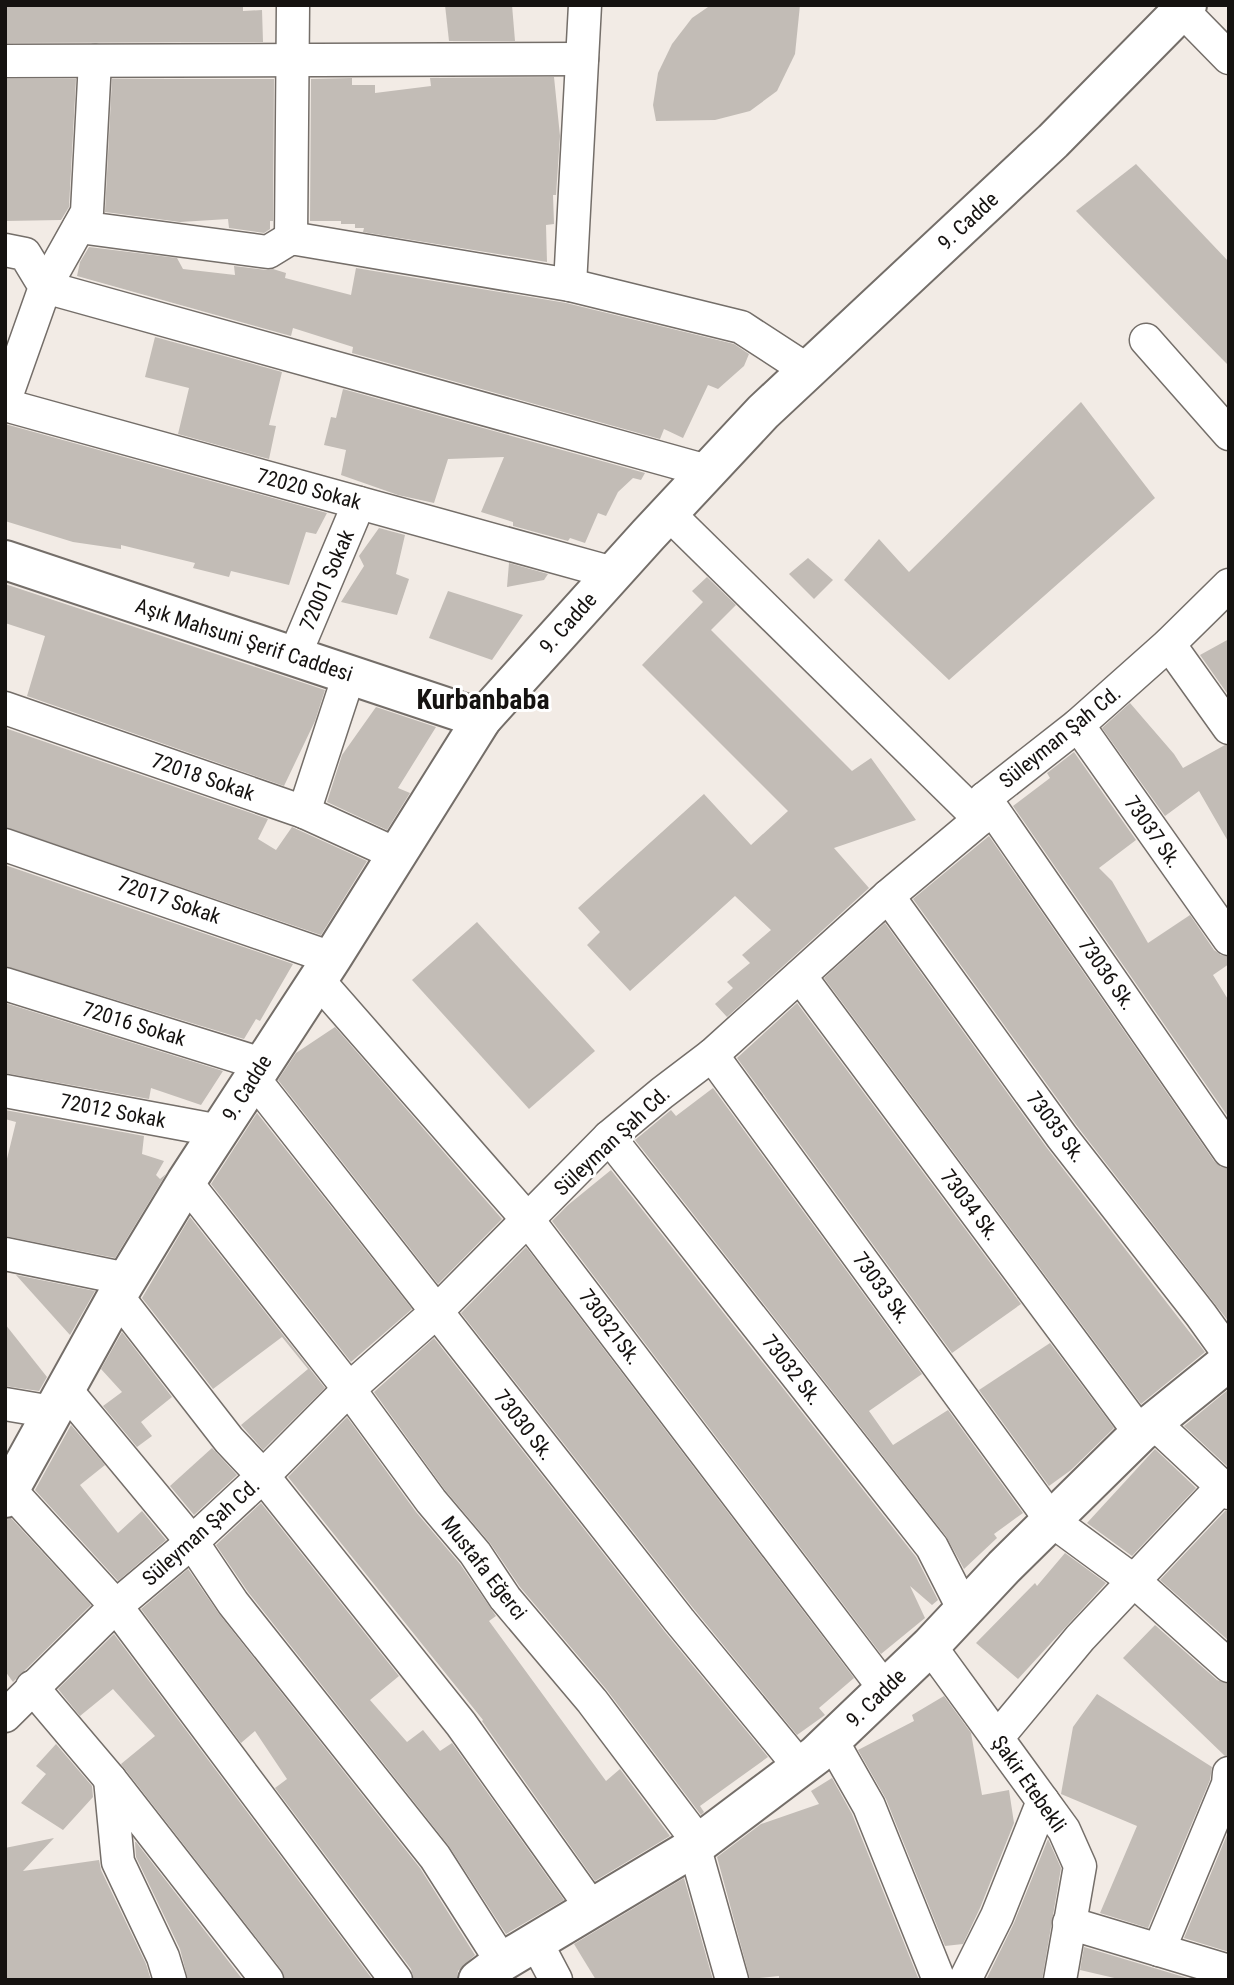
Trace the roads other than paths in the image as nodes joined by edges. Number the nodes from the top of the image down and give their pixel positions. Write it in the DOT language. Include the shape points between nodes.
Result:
graph roads {
  1 [pos="293,5"];
  2 [pos="585,5"];
  3 [pos="1185,8"];
  4 [pos="1229,58"];
  5 [pos="293,59"];
  6 [pos="582,59"];
  7 [pos="5,61"];
  8 [pos="95,61"];
  9 [pos="79,226"];
  10 [pos="292,238"];
  11 [pos="5,250"];
  12 [pos="570,285"];
  13 [pos="46,287"];
  14 [pos="1146,340"];
  15 [pos="807,370"];
  16 [pos="5,402"];
  17 [pos="1229,434"];
  18 [pos="707,471"];
  19 [pos="359,503"];
  20 [pos="668,513"];
  21 [pos="5,560"];
  22 [pos="613,573"];
  23 [pos="1229,584"];
  24 [pos="1169,644"];
  25 [pos="294,657"];
  26 [pos="349,675"];
  27 [pos="5,708"];
  28 [pos="482,719"];
  29 [pos="1078,725"];
  30 [pos="1229,728"];
  31 [pos="983,808"];
  32 [pos="304,812"];
  33 [pos="5,845"];
  34 [pos="396,854"];
  35 [pos="888,896"];
  36 [pos="1229,939"];
  37 [pos="324,968"];
  38 [pos="800,976"];
  39 [pos="5,984"];
  40 [pos="712,1055"];
  41 [pos="258,1071"];
  42 [pos="5,1091"];
  43 [pos="220,1131"];
  44 [pos="610,1137"];
  45 [pos="1229,1151"];
  46 [pos="186,1182"];
  47 [pos="528,1220"];
  48 [pos="5,1254"];
  49 [pos="122,1287"];
  50 [pos="435,1313"];
  51 [pos="1224,1369"];
  52 [pos="349,1389"];
  53 [pos="59,1401"];
  54 [pos="5,1404"];
  55 [pos="1146,1427"];
  56 [pos="263,1476"];
  57 [pos="1225,1490"];
  58 [pos="7,1494"];
  59 [pos="1051,1520"];
  60 [pos="192,1542"];
  61 [pos="1134,1581"];
  62 [pos="116,1606"];
  63 [pos="964,1609"];
  64 [pos="930,1646"];
  65 [pos="1229,1666"];
  66 [pos="32,1687"];
  67 [pos="885,1689"];
  68 [pos="5,1716"];
  69 [pos="997,1738"];
  70 [pos="832,1741"];
  71 [pos="800,1768"];
  72 [pos="1229,1773"];
  73 [pos="110,1779"];
  74 [pos="1043,1801"];
  75 [pos="694,1847"];
  76 [pos="592,1908"];
  77 [pos="1069,1923"];
  78 [pos="536,1942"];
  79 [pos="1158,1950"];
  80 [pos="490,1971"];
  81 [pos="1229,1971"];
  82 [pos="170,1980"];
  83 [pos="267,1980"];
  84 [pos="396,1980"];
  85 [pos="556,1980"];
  86 [pos="732,1980"];
  87 [pos="939,1980"];
  88 [pos="965,1980"];
  89 [pos="1060,1980"];
  1 -- 5 [label="street"];
  2 -- 6 [label="street"];
  3 -- 4 [label="street"];
  3 -- 15 [label="street, 9. Cadde" via="1053,142"];
  5 -- 6 [label="street"];
  5 -- 8 [label="street"];
  5 -- 10 [label="street"];
  6 -- 12 [label="street"];
  7 -- 8 [label="street"];
  8 -- 9 [label="street" via="87,212"];
  9 -- 10 [label="street" via="268,252"];
  9 -- 13 [label="street"];
  10 -- 12 [label="street"];
  11 -- 13 [label="street" via="25,254"];
  12 -- 15 [label="street" via="741,327"];
  13 -- 16 [label="street"];
  13 -- 18 [label="street"];
  14 -- 17 [label="street"];
  15 -- 18 [label="street, 9. Cadde"];
  16 -- 19 [label="street, 72020 Sokak"];
  18 -- 20 [label="street, 9. Cadde"];
  19 -- 22 [label="street, 72020 Sokak"];
  19 -- 25 [label="street, 72001 Sokak"];
  20 -- 22 [label="street, 9. Cadde"];
  20 -- 31 [label="street, 73036 Sk."];
  21 -- 25 [label="street, Aşık Mahsuni Şerif Caddesi"];
  22 -- 28 [label="street, 9. Cadde"];
  23 -- 24 [label="street, Süleyman Şah Cd."];
  24 -- 29 [label="street, Süleyman Şah Cd."];
  24 -- 30 [label="street"];
  25 -- 26 [label="street, Aşık Mahsuni Şerif Caddesi"];
  26 -- 28 [label="street, Aşık Mahsuni Şerif Caddesi"];
  26 -- 32 [label="street"];
  27 -- 32 [label="street, 72018 Sokak"];
  28 -- 34 [label="street, 9. Cadde"];
  29 -- 31 [label="street, Süleyman Şah Cd."];
  29 -- 36 [label="street, 73037 Sk."];
  31 -- 35 [label="street, Süleyman Şah Cd."];
  31 -- 45 [label="street, 73036 Sk."];
  32 -- 34 [label="street, 72018 Sokak"];
  33 -- 37 [label="street, 72017 Sokak" via="215,916"];
  34 -- 37 [label="street, 9. Cadde"];
  35 -- 38 [label="street, Süleyman Şah Cd."];
  35 -- 51 [label="street, 73035 Sk." via="1062,1137 1202,1315"];
  37 -- 41 [label="street, 9. Cadde"];
  37 -- 47 [label="street, 730321Sk."];
  38 -- 40 [label="street, Süleyman Şah Cd."];
  38 -- 55 [label="street, 73034 Sk."];
  39 -- 41 [label="street, 72016 Sokak"];
  40 -- 44 [label="street, Süleyman Şah Cd."];
  40 -- 59 [label="street, 73033 Sk."];
  41 -- 43 [label="street, 9. Cadde"];
  41 -- 50 [label="street, 73030 Sk."];
  42 -- 43 [label="street, 72012 Sokak"];
  43 -- 46 [label="street, 9. Cadde"];
  44 -- 47 [label="street, Süleyman Şah Cd."];
  44 -- 63 [label="street, 73032 Sk." via="932,1547"];
  46 -- 49 [label="street, 9. Cadde"];
  46 -- 52 [label="street, Mustafa Eğerci"];
  47 -- 50 [label="street, Süleyman Şah Cd."];
  47 -- 67 [label="street, 730321Sk."];
  48 -- 49 [label="street"];
  49 -- 53 [label="street, 9. Cadde"];
  49 -- 56 [label="street" via="229,1440"];
  50 -- 52 [label="street, Süleyman Şah Cd."];
  50 -- 71 [label="street, 73030 Sk."];
  51 -- 55 [label="street, 9. Cadde"];
  52 -- 56 [label="street, Süleyman Şah Cd."];
  52 -- 75 [label="street, Mustafa Eğerci" via="430,1501 625,1744 690,1831"];
  53 -- 54 [label="street"];
  53 -- 58 [label="street, 9. Cadde"];
  53 -- 60 [label="street"];
  55 -- 57 [label="street, 73034 Sk."];
  55 -- 59 [label="street, 9. Cadde"];
  56 -- 60 [label="street, Süleyman Şah Cd."];
  56 -- 76 [label="street" via="461,1724"];
  57 -- 61 [label="street"];
  58 -- 62 [label="street"];
  59 -- 61 [label="street, 73033 Sk."];
  59 -- 63 [label="street, 9. Cadde"];
  60 -- 62 [label="street, Süleyman Şah Cd."];
  60 -- 80 [label="street" via="256,1633 436,1857"];
  61 -- 65 [label="street, 73033 Sk."];
  61 -- 69 [label="street"];
  62 -- 66 [label="street, Süleyman Şah Cd."];
  62 -- 84 [label="street"];
  63 -- 64 [label="street, 9. Cadde"];
  64 -- 67 [label="street, 9. Cadde"];
  64 -- 69 [label="street, Şakir Etebekli"];
  66 -- 68 [label="street, Süleyman Şah Cd."];
  66 -- 73 [label="street"];
  67 -- 70 [label="street, 9. Cadde"];
  69 -- 74 [label="street, Şakir Etebekli"];
  70 -- 71 [label="street, 9. Cadde"];
  70 -- 87 [label="street" via="869,1806"];
  71 -- 75 [label="street, 9. Cadde"];
  72 -- 79 [label="street"];
  73 -- 82 [label="street" via="118,1862"];
  73 -- 83 [label="street"];
  74 -- 77 [label="street, Şakir Etebekli" via="1064,1830 1080,1866"];
  74 -- 88 [label="street" via="997,1916"];
  75 -- 76 [label="street, 9. Cadde"];
  75 -- 86 [label="street, Mustafa Eğerci"];
  76 -- 78 [label="street, 9. Cadde"];
  77 -- 79 [label="street"];
  77 -- 89 [label="street, Şakir Etebekli"];
  78 -- 80 [label="street, 9. Cadde"];
  78 -- 85 [label="street"];
  79 -- 81 [label="street"];
}
